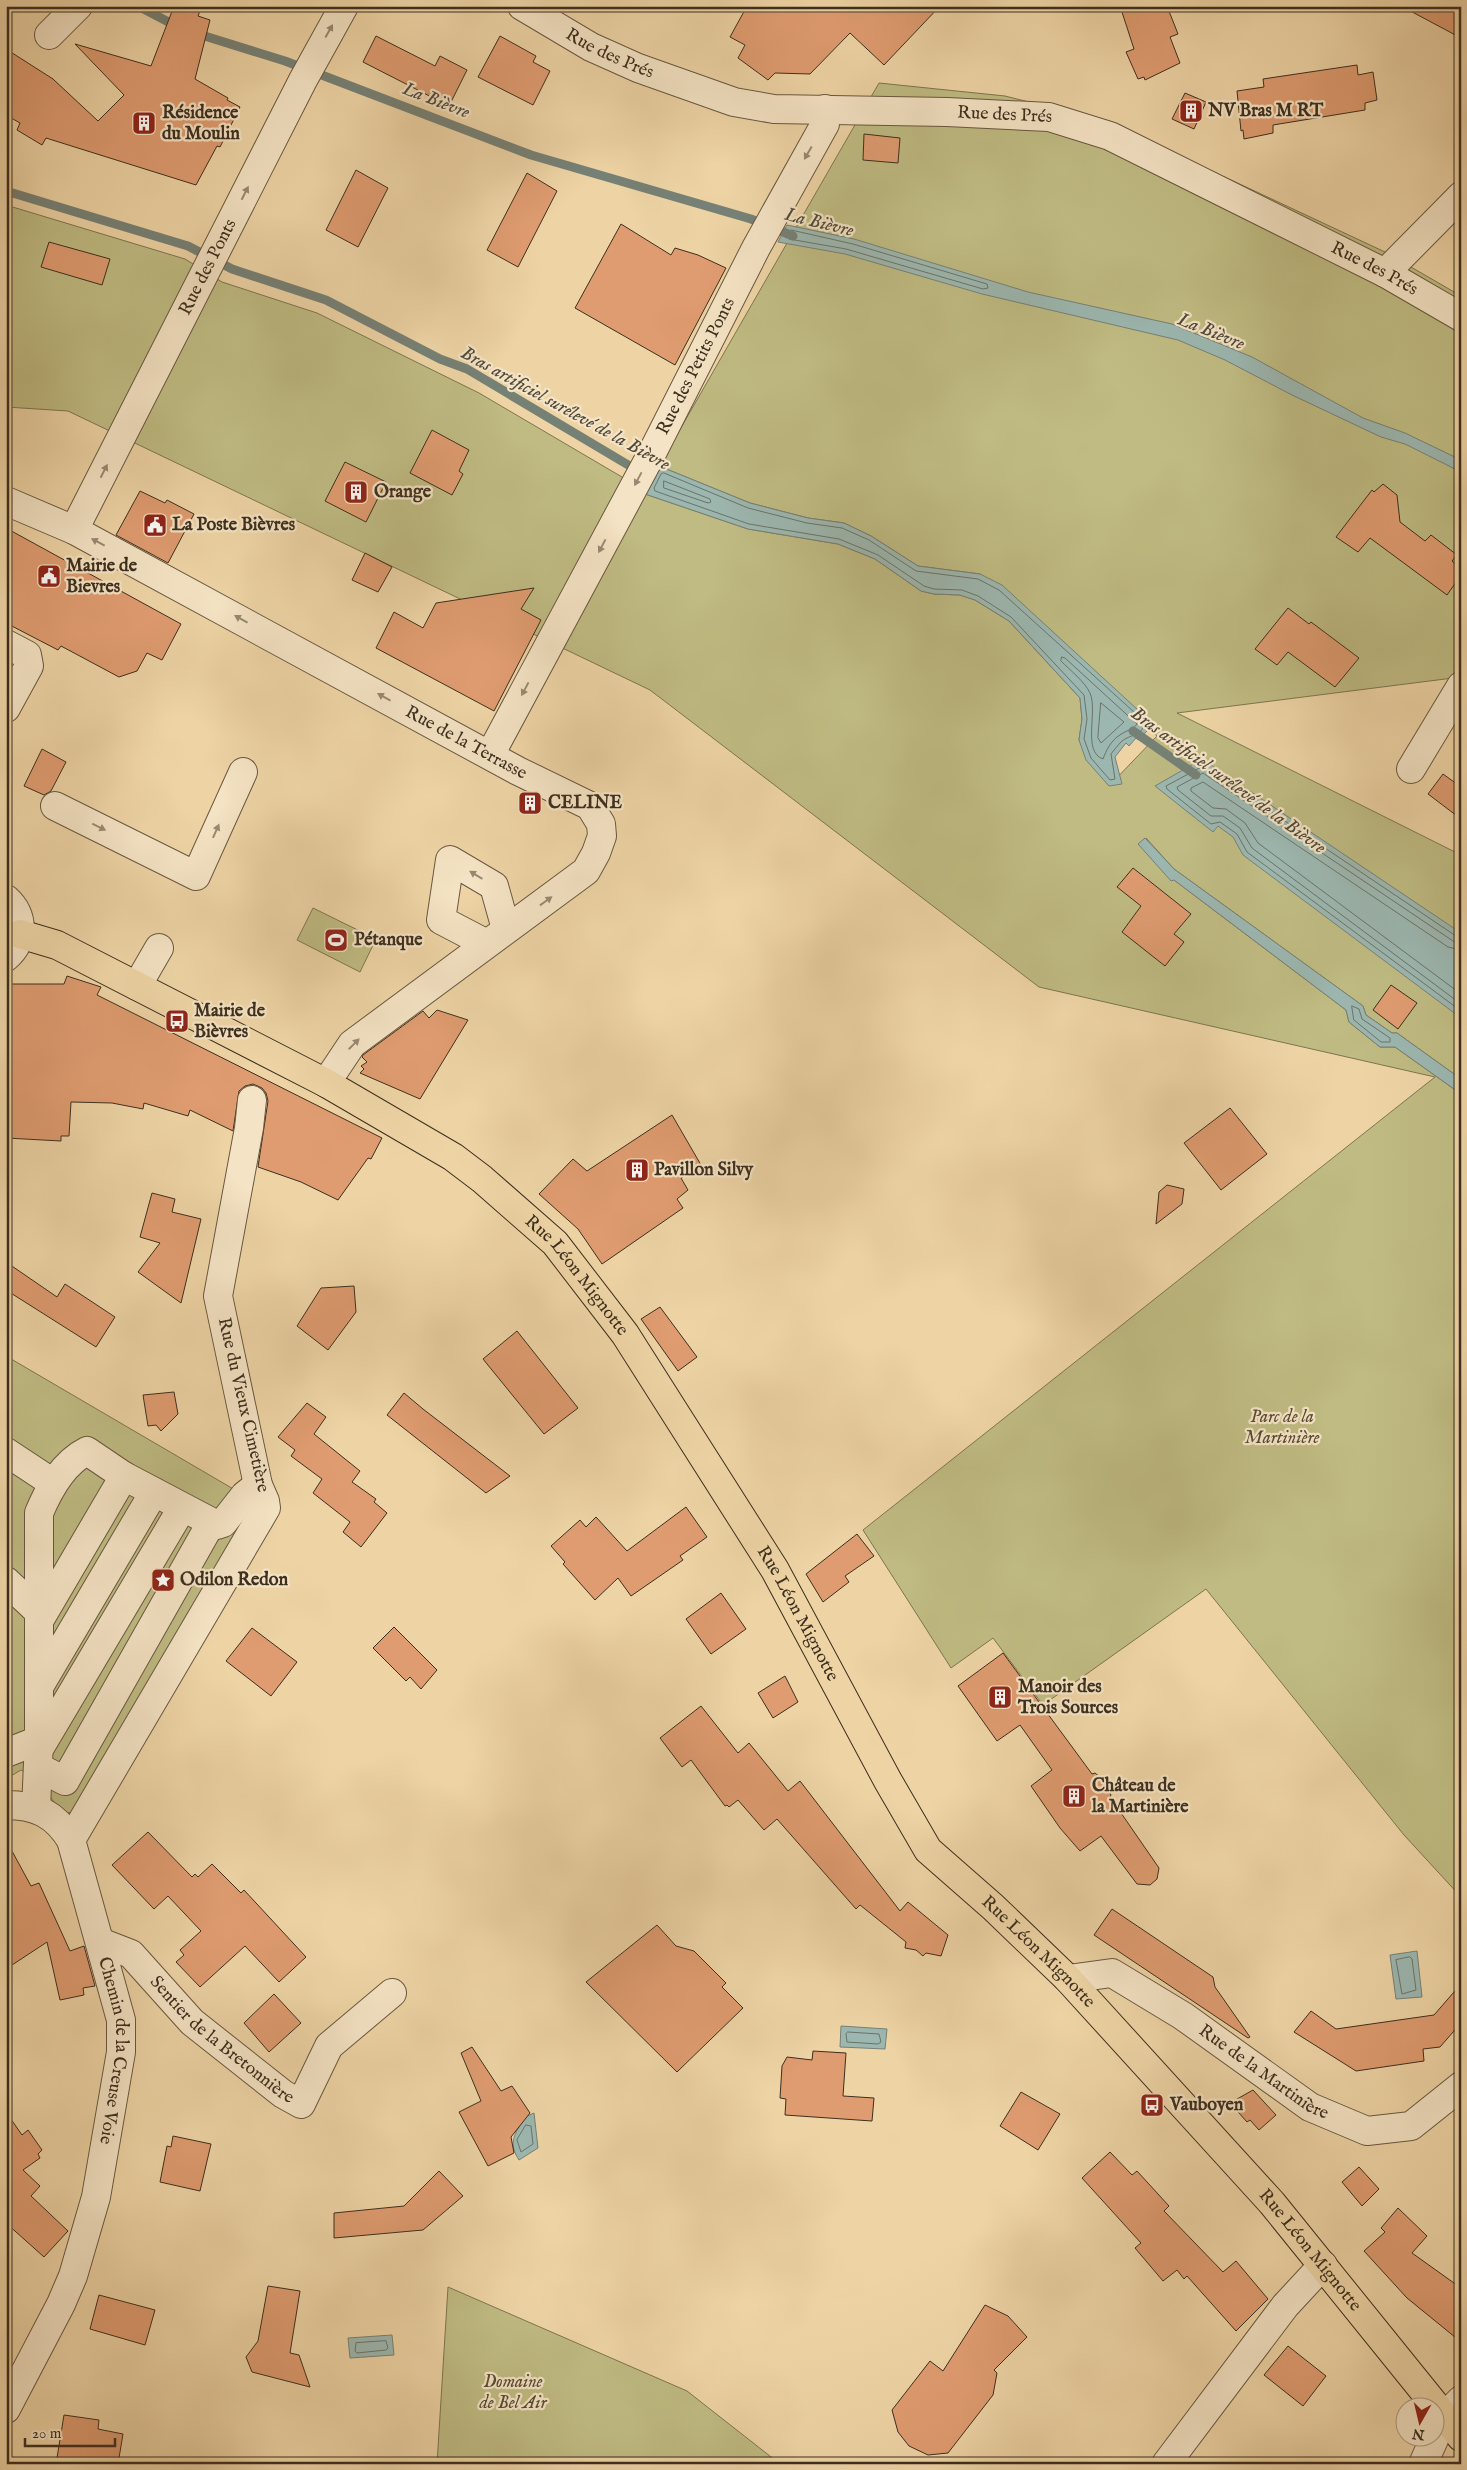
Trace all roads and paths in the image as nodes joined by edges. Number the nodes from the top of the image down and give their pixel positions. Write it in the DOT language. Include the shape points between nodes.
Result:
graph roads {
  1 [pos="78,6"];
  2 [pos="344,6"];
  3 [pos="522,6"];
  4 [pos="50,35"];
  5 [pos="825,109"];
  6 [pos="1461,196"];
  7 [pos="1385,273"];
  8 [pos="1461,317"];
  9 [pos="6,501"];
  10 [pos="74,530"];
  11 [pos="6,644"];
  12 [pos="1461,686"];
  13 [pos="6,708"];
  14 [pos="490,755"];
  15 [pos="1411,769"];
  16 [pos="243,772"];
  17 [pos="56,806"];
  18 [pos="6,899"];
  19 [pos="20,934"];
  20 [pos="159,948"];
  21 [pos="6,957"];
  22 [pos="137,986"];
  23 [pos="326,1083"];
  24 [pos="252,1100"];
  25 [pos="6,1452"];
  26 [pos="124,1476"];
  27 [pos="53,1483"];
  28 [pos="258,1485"];
  29 [pos="154,1492"];
  30 [pos="182,1508"];
  31 [pos="211,1523"];
  32 [pos="6,1581"];
  33 [pos="39,1617"];
  34 [pos="39,1687"];
  35 [pos="7,1751"];
  36 [pos="39,1752"];
  37 [pos="6,1805"];
  38 [pos="36,1810"];
  39 [pos="71,1840"];
  40 [pos="100,1942"];
  41 [pos="1068,1979"];
  42 [pos="392,1993"];
  43 [pos="1461,2086"];
  44 [pos="1323,2264"];
  45 [pos="6,2409"];
  46 [pos="1455,2418"];
  47 [pos="1166,2464"];
  48 [pos="1423,2464"];
  1 -- 4 [label="street"];
  10 -- 2 [label="street, Rue des Ponts, one-way" via="309,68"];
  3 -- 5 [label="street, Rue des Prés" via="591,47 638,68 734,102 774,109"];
  5 -- 7 [label="street, Rue des Prés" via="1049,116 1110,136"];
  5 -- 14 [label="street, Rue des Petits Ponts, one-way" via="825,124 777,208 651,455"];
  6 -- 7 [label="street"];
  7 -- 8 [label="street, Rue des Prés"];
  9 -- 10 [label="street, Rue de la Terrasse"];
  14 -- 10 [label="street, Rue de la Terrasse, one-way"];
  11 -- 13 [label="street" via="28,655 28,666"];
  12 -- 15 [label="street"];
  23 -- 14 [label="street, Rue de la Terrasse, one-way" via="352,1044 586,871 602,836 601,824 590,806"];
  17 -- 16 [label="street, one-way" via="196,876"];
  18 -- 19 [label="street" via="18,915"];
  19 -- 21 [label="street"];
  19 -- 22 [label="main road, Rue Léon Mignotte" via="57,945"];
  20 -- 22 [label="street"];
  22 -- 23 [label="main road, Rue Léon Mignotte"];
  23 -- 41 [label="main road, Rue Léon Mignotte" via="452,1157 555,1243 625,1334 775,1570 928,1850"];
  24 -- 28 [label="street, Rue du Vieux Cimetière" via="218,1296"];
  25 -- 27 [label="street"];
  26 -- 27 [label="street" via="87,1451 76,1457"];
  26 -- 29 [label="street"];
  26 -- 33 [label="street"];
  27 -- 33 [label="street" via="39,1513"];
  28 -- 31 [label="street" via="245,1495 223,1523"];
  28 -- 39 [label="street, Rue du Vieux Cimetière" via="266,1500 266,1508"];
  29 -- 30 [label="street"];
  29 -- 34 [label="street"];
  30 -- 31 [label="street"];
  30 -- 36 [label="street"];
  31 -- 36 [label="street" via="65,1781"];
  32 -- 33 [label="street"];
  33 -- 34 [label="street"];
  34 -- 36 [label="street"];
  35 -- 36 [label="street"];
  36 -- 38 [label="street"];
  37 -- 38 [label="street"];
  38 -- 39 [label="street" via="52,1816"];
  39 -- 40 [label="street, Chemin de la Creuse Voie"];
  40 -- 42 [label="street, Sentier de la Bretonnière" via="131,1954 192,2022 282,2094 301,2104 329,2046"];
  40 -- 45 [label="street, Chemin de la Creuse Voie" via="122,2020 121,2052 96,2197 62,2304"];
  41 -- 43 [label="street, Rue de la Martinière" via="1112,1973 1183,2016 1310,2107 1367,2131 1411,2126"];
  41 -- 44 [label="main road, Rue Léon Mignotte" via="1272,2203"];
  44 -- 46 [label="main road, Rue Léon Mignotte"];
  44 -- 47 [label="street" via="1285,2306"];
  46 -- 48 [label="street"];
}
